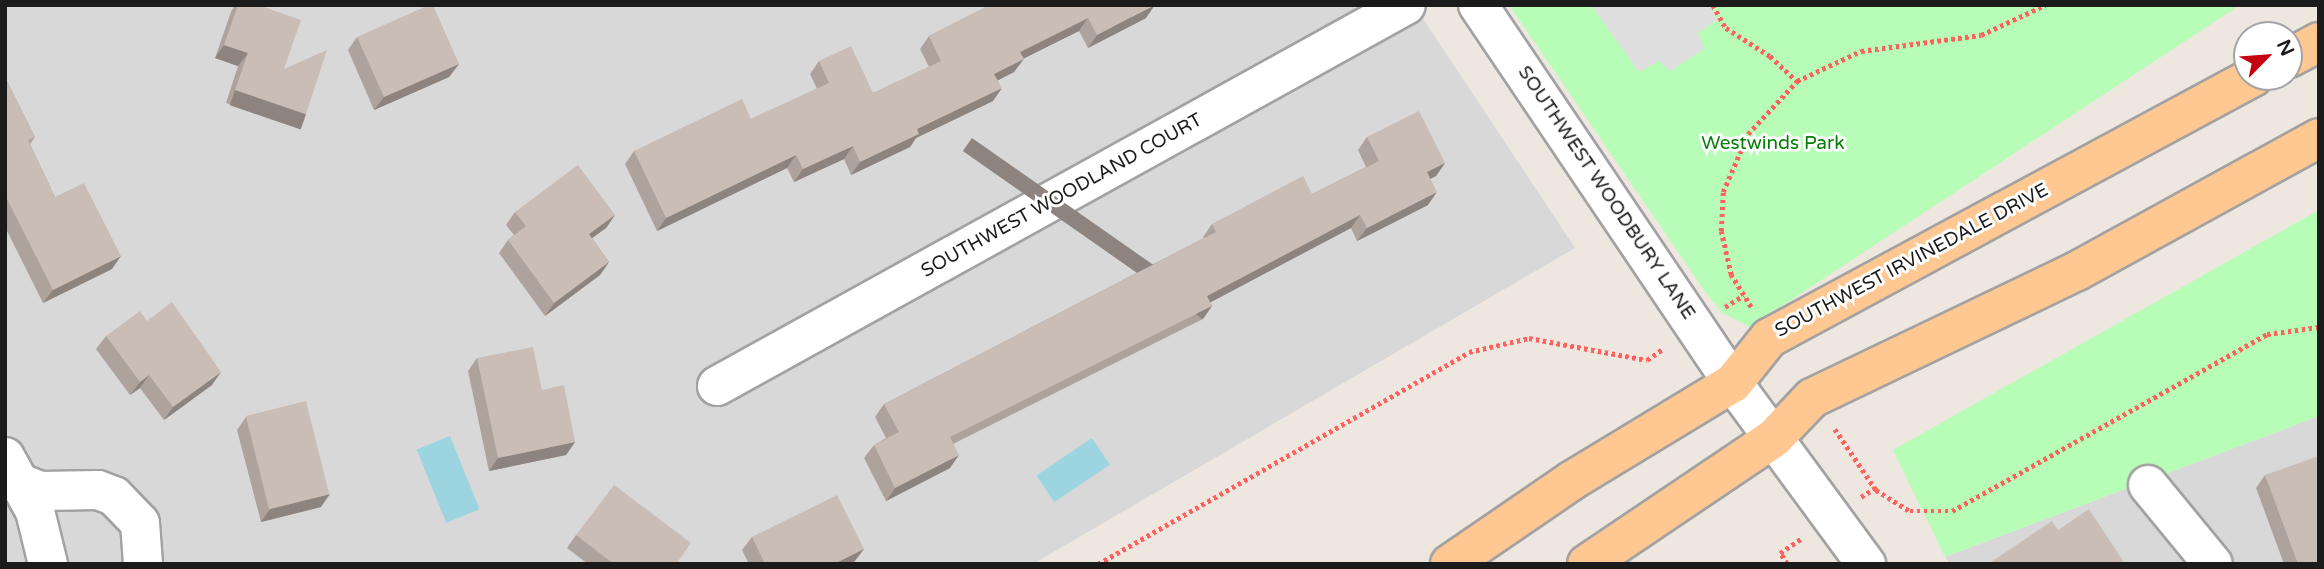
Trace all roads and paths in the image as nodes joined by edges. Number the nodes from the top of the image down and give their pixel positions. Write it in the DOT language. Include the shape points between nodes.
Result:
graph roads {
  1 [pos="1406,5"];
  2 [pos="1478,5"];
  3 [pos="1713,5"];
  4 [pos="2045,5"];
  5 [pos="2319,42"];
  6 [pos="2303,51"];
  7 [pos="1797,81"];
  8 [pos="2233,88"];
  9 [pos="2319,138"];
  10 [pos="1744,295"];
  11 [pos="1736,301"];
  12 [pos="2319,327"];
  13 [pos="1769,338"];
  14 [pos="1647,360"];
  15 [pos="1733,383"];
  16 [pos="717,386"];
  17 [pos="1812,398"];
  18 [pos="1774,438"];
  19 [pos="13,470"];
  20 [pos="2148,485"];
  21 [pos="48,564"];
  22 [pos="143,564"];
  23 [pos="1098,564"];
  24 [pos="1451,564"];
  25 [pos="1587,564"];
  26 [pos="1866,564"];
  27 [pos="2213,564"];
  1 -- 16 [label="street, SOUTHWEST WOODLAND COURT"];
  2 -- 15 [label="street, SOUTHWEST WOODBURY LANE"];
  3 -- 7 [label="path" via="1726,28 1770,56"];
  4 -- 7 [label="path" via="1981,35 1861,51"];
  5 -- 6 [label="main road"];
  7 -- 10 [label="path" via="1748,134 1726,175 1721,231 1731,275"];
  8 -- 13 [label="main road, SOUTHWEST IRVINEDALE DRIVE"];
  9 -- 17 [label="main road" via="2077,271"];
  10 -- 11 [label="path"];
  10 -- 13 [label="path"];
  12 -- 17 [label="path" via="2267,334 1952,511 1910,511 1876,490"];
  13 -- 15 [label="main road, SOUTHWEST IRVINEDALE DRIVE"];
  14 -- 23 [label="path" via="1529,338 1469,352"];
  15 -- 18 [label="street, SOUTHWEST WOODBURY LANE"];
  15 -- 24 [label="main road, SOUTHWEST IRVINEDALE DRIVE" via="1571,481"];
  17 -- 18 [label="main road"];
  18 -- 25 [label="main road"];
  18 -- 26 [label="street, SOUTHWEST WOODBURY LANE"];
  19 -- 21 [label="street" via="36,511"];
  19 -- 22 [label="street" via="41,491 98,489 114,496 140,523"];
  20 -- 27 [label="street"];
}
